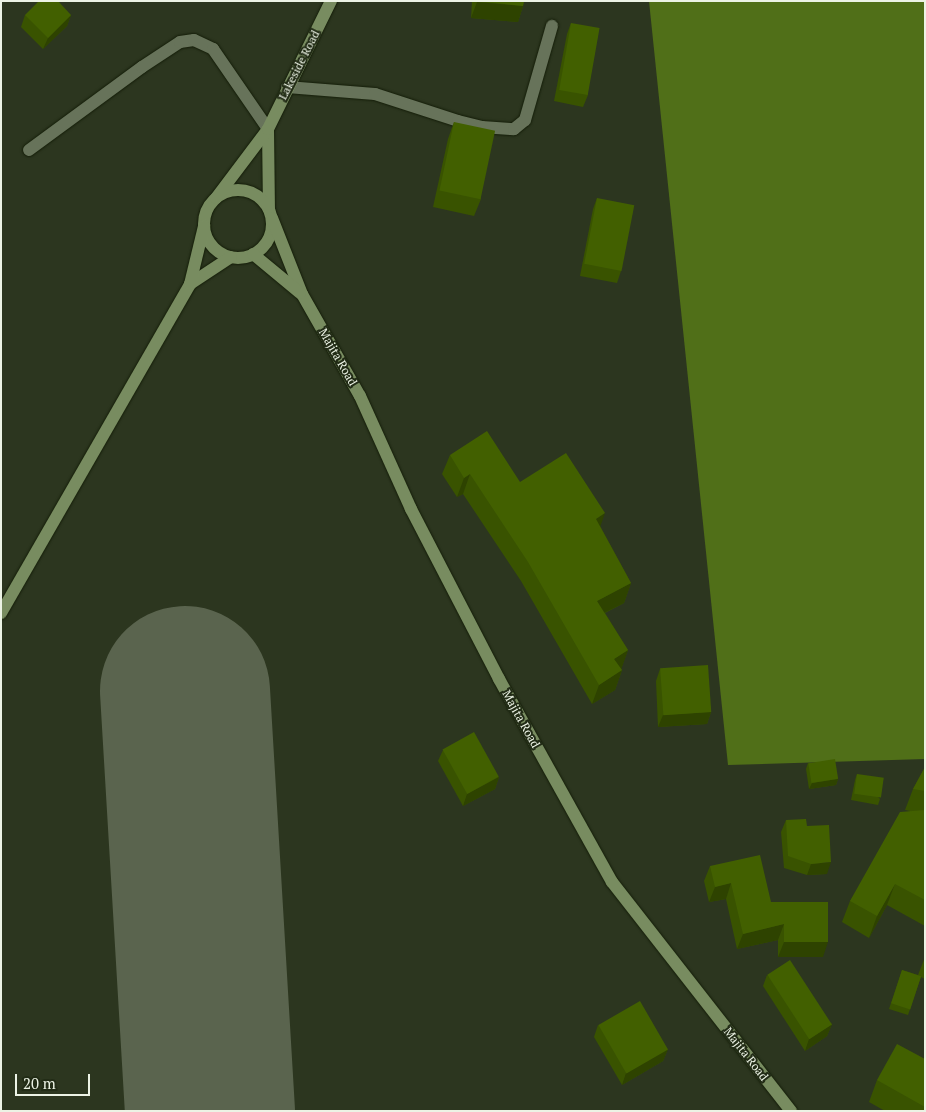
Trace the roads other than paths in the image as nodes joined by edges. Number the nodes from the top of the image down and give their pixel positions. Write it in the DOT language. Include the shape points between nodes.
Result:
graph roads {
  1 [pos="331,1"];
  2 [pos="552,26"];
  3 [pos="287,87"];
  4 [pos="268,128"];
  5 [pos="29,150"];
  6 [pos="216,198"];
  7 [pos="271,213"];
  8 [pos="204,226"];
  9 [pos="253,254"];
  10 [pos="231,257"];
  11 [pos="190,284"];
  12 [pos="302,294"];
  13 [pos="1,613"];
  14 [pos="791,1111"];
  1 -- 3 [label="main road, Lakeside Road"];
  2 -- 3 [label="street" via="525,120 514,128 466,123 375,94"];
  3 -- 4 [label="main road, Lakeside Road"];
  4 -- 5 [label="street" via="213,48 194,40 180,42 142,67"];
  4 -- 6 [label="main road"];
  4 -- 7 [label="main road"];
  6 -- 7 [label="main road" via="230,190 245,190 260,197"];
  6 -- 8 [label="main road" via="206,211"];
  7 -- 9 [label="main road" via="271,233 265,246"];
  7 -- 12 [label="main road"];
  8 -- 10 [label="main road" via="213,246"];
  8 -- 11 [label="main road"];
  9 -- 10 [label="main road"];
  9 -- 12 [label="main road"];
  10 -- 11 [label="main road"];
  11 -- 13 [label="main road"];
  12 -- 14 [label="main road, Majita Road" via="360,396 412,509 499,679 612,882"];
}
